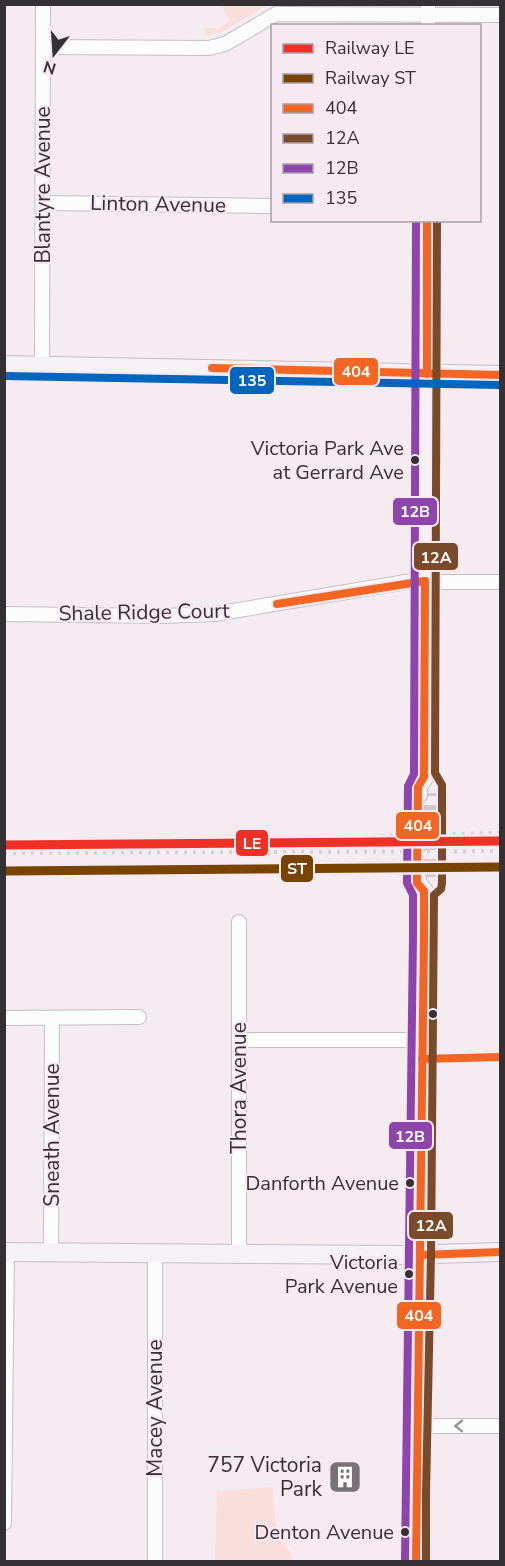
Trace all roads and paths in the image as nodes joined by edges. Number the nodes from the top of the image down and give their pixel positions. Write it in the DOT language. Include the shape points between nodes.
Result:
graph roads {
  1 [pos="43,4"];
  2 [pos="428,15"];
  3 [pos="501,15"];
  4 [pos="44,47"];
  5 [pos="43,203"];
  6 [pos="271,206"];
  7 [pos="427,222"];
  8 [pos="4,364"];
  9 [pos="42,365"];
  10 [pos="428,374"];
  11 [pos="501,375"];
  12 [pos="425,581"];
  13 [pos="501,582"];
  14 [pos="4,614"];
  15 [pos="425,788"];
  16 [pos="424,882"];
  17 [pos="239,922"];
  18 [pos="139,1017"];
  19 [pos="4,1018"];
  20 [pos="52,1018"];
  21 [pos="240,1040"];
  22 [pos="422,1040"];
  23 [pos="6,1252"];
  24 [pos="501,1252"];
  25 [pos="51,1253"];
  26 [pos="155,1254"];
  27 [pos="239,1254"];
  28 [pos="421,1255"];
  29 [pos="417,1426"];
  30 [pos="501,1426"];
  31 [pos="4,1522"];
  32 [pos="155,1562"];
  33 [pos="416,1562"];
  1 -- 4 [label="street, Blantyre Avenue"];
  2 -- 3 [label="street"];
  2 -- 4 [label="street" via="276,14 225,44 204,49"];
  4 -- 5 [label="street, Blantyre Avenue"];
  5 -- 6 [label="street, Linton Avenue"];
  5 -- 9 [label="street, Blantyre Avenue"];
  7 -- 10 [label="street"];
  8 -- 9 [label="main road"];
  9 -- 10 [label="main road"];
  10 -- 11 [label="main road"];
  10 -- 12 [label="main road"];
  12 -- 13 [label="street, Shale Ridge Court"];
  12 -- 14 [label="street, Shale Ridge Court" via="215,614"];
  12 -- 15 [label="main road"];
  16 -- 22 [label="main road"];
  17 -- 21 [label="street, Thora Avenue"];
  18 -- 20 [label="street"];
  19 -- 20 [label="street"];
  20 -- 25 [label="street, Sneath Avenue"];
  21 -- 22 [label="street"];
  21 -- 27 [label="street, Thora Avenue"];
  22 -- 28 [label="main road"];
  23 -- 25 [label="main road"];
  23 -- 31 [label="street"];
  24 -- 28 [label="main road"];
  25 -- 26 [label="main road"];
  26 -- 27 [label="main road"];
  26 -- 32 [label="street, Macey Avenue"];
  27 -- 28 [label="main road"];
  28 -- 29 [label="main road"];
  30 -- 29 [label="street, one-way"];
  29 -- 33 [label="main road"];
}
